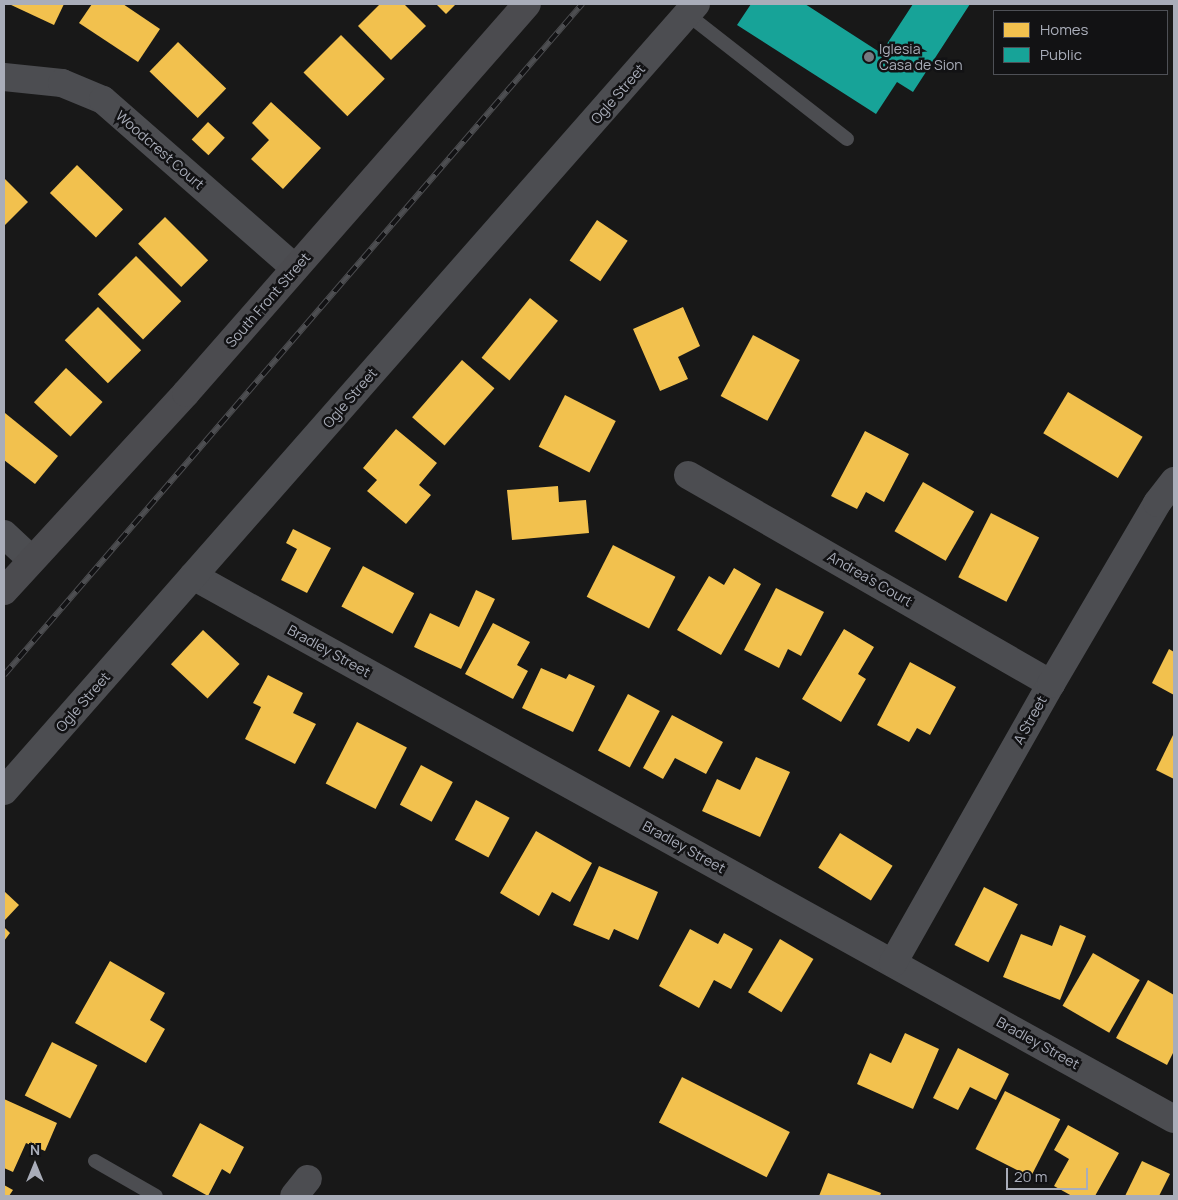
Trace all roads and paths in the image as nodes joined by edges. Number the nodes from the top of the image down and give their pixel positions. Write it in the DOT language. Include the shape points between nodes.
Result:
graph roads {
  1 [pos="527,4"];
  2 [pos="691,9"];
  3 [pos="4,77"];
  4 [pos="847,139"];
  5 [pos="296,268"];
  6 [pos="688,475"];
  7 [pos="1174,481"];
  8 [pos="4,534"];
  9 [pos="32,558"];
  10 [pos="193,576"];
  11 [pos="4,590"];
  12 [pos="1051,684"];
  13 [pos="4,791"];
  14 [pos="893,963"];
  15 [pos="1174,1119"];
  16 [pos="95,1161"];
  17 [pos="156,1196"];
  1 -- 5 [label="main road, South Front Street"];
  2 -- 4 [label="lane"];
  2 -- 10 [label="street, Ogle Street"];
  3 -- 5 [label="street, Woodcrest Court" via="62,83 103,100"];
  5 -- 9 [label="main road, South Front Street" via="186,393"];
  6 -- 12 [label="street, Andrea's Court"];
  7 -- 12 [label="street, A Street" via="1157,503"];
  8 -- 9 [label="street"];
  9 -- 11 [label="main road, South Front Street"];
  10 -- 13 [label="street, Ogle Street"];
  10 -- 14 [label="street, Bradley Street"];
  12 -- 14 [label="street, A Street"];
  14 -- 15 [label="street, Bradley Street"];
  16 -- 17 [label="lane"];
}
